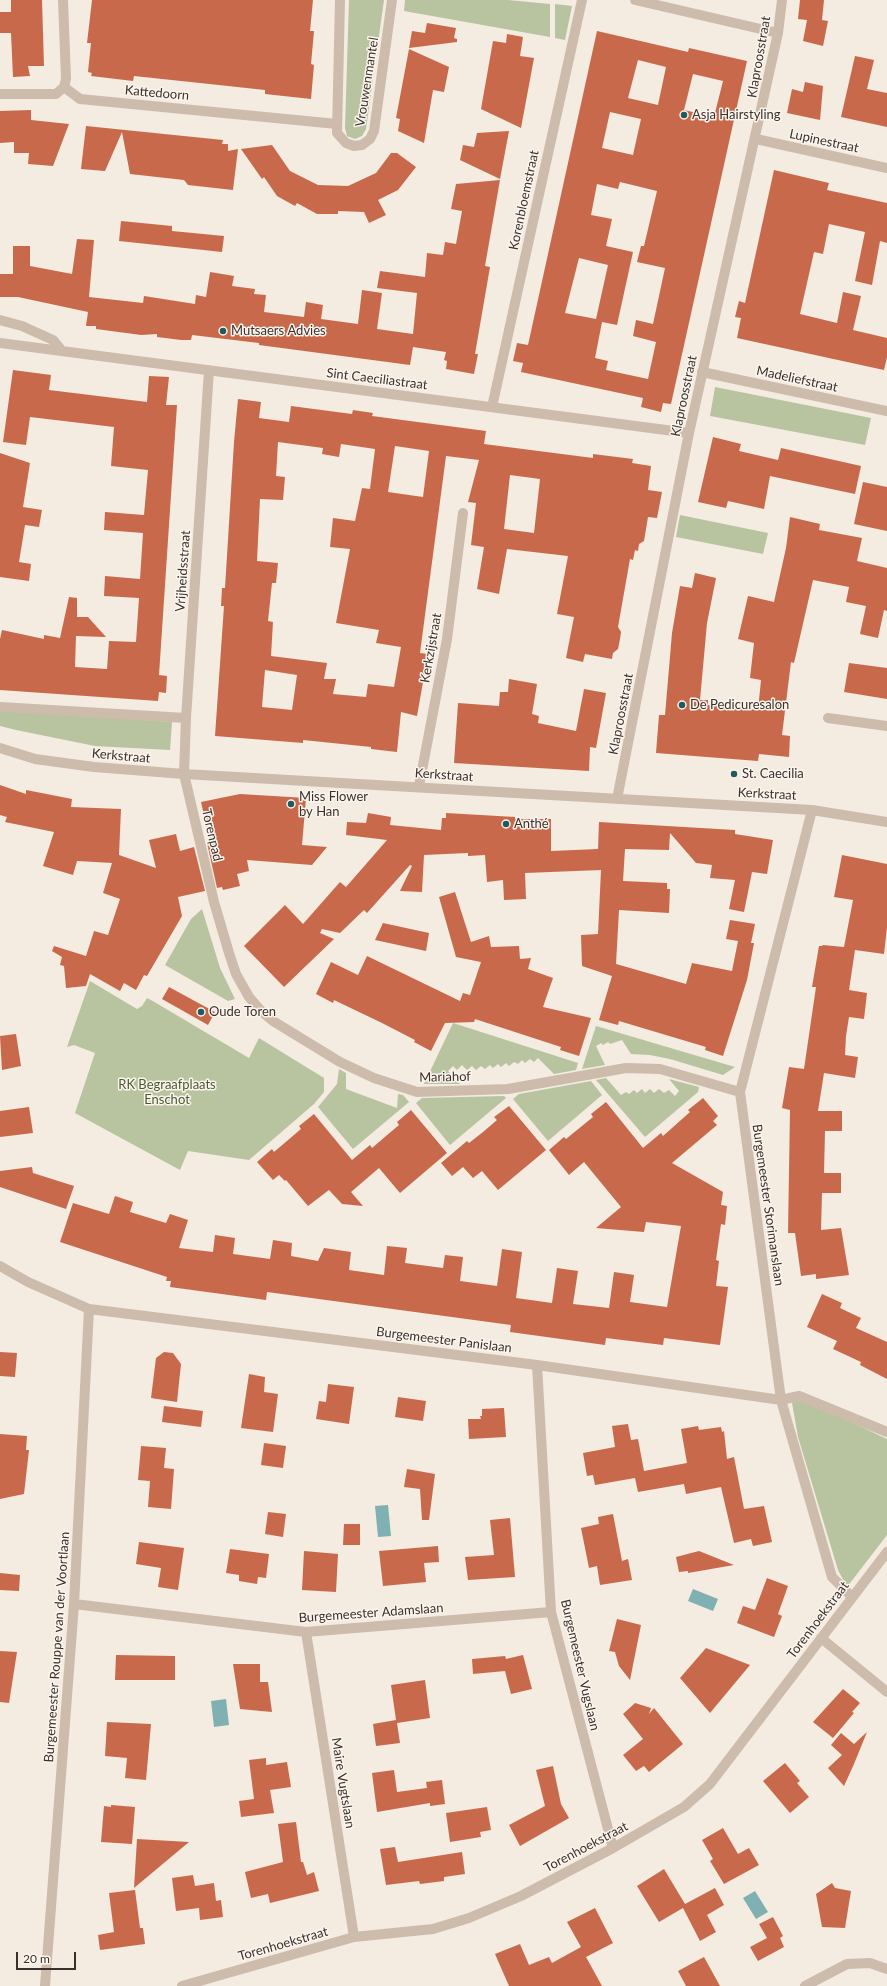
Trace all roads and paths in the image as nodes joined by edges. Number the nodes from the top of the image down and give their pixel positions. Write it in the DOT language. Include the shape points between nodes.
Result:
graph roads {
  1 [pos="63,0"];
  2 [pos="340,0"];
  3 [pos="392,0"];
  4 [pos="582,0"];
  5 [pos="635,0"];
  6 [pos="782,0"];
  7 [pos="778,33"];
  8 [pos="64,87"];
  9 [pos="0,94"];
  10 [pos="337,124"];
  11 [pos="756,139"];
  12 [pos="887,168"];
  13 [pos="0,320"];
  14 [pos="0,343"];
  15 [pos="62,351"];
  16 [pos="209,370"];
  17 [pos="702,372"];
  18 [pos="492,406"];
  19 [pos="887,412"];
  20 [pos="689,433"];
  21 [pos="463,513"];
  22 [pos="0,707"];
  23 [pos="186,718"];
  24 [pos="828,718"];
  25 [pos="887,726"];
  26 [pos="0,748"];
  27 [pos="184,774"];
  28 [pos="419,786"];
  29 [pos="617,799"];
  30 [pos="812,810"];
  31 [pos="887,822"];
  32 [pos="214,902"];
  33 [pos="740,1092"];
  34 [pos="0,1266"];
  35 [pos="90,1309"];
  36 [pos="537,1365"];
  37 [pos="781,1400"];
  38 [pos="887,1432"];
  39 [pos="887,1552"];
  40 [pos="852,1597"];
  41 [pos="74,1604"];
  42 [pos="551,1612"];
  43 [pos="306,1632"];
  44 [pos="820,1638"];
  45 [pos="887,1692"];
  46 [pos="613,1848"];
  47 [pos="354,1937"];
  48 [pos="887,1969"];
  49 [pos="45,1986"];
  50 [pos="182,1986"];
  51 [pos="805,1986"];
  1 -- 8 [label="street" via="66,79"];
  2 -- 10 [label="street, Vrouwenmantel"];
  3 -- 10 [label="street, Vrouwenmantel" via="374,130 370,139 362,145 354,146 340,138"];
  4 -- 18 [label="street, Korenbloemstraat"];
  5 -- 7 [label="street"];
  6 -- 7 [label="street, Klaproosstraat"];
  7 -- 11 [label="street, Klaproosstraat"];
  8 -- 9 [label="street" via="56,94"];
  8 -- 10 [label="street, Kattedoorn" via="80,99"];
  11 -- 12 [label="street, Lupinestraat"];
  11 -- 17 [label="street, Klaproosstraat"];
  13 -- 15 [label="street" via="28,328 54,340"];
  14 -- 15 [label="street, Sint Caeciliastraat"];
  15 -- 16 [label="street, Sint Caeciliastraat"];
  16 -- 18 [label="street, Sint Caeciliastraat"];
  16 -- 23 [label="street, Vrijheidsstraat"];
  17 -- 19 [label="street, Madeliefstraat"];
  17 -- 20 [label="street, Klaproosstraat"];
  18 -- 20 [label="street, Sint Caeciliastraat"];
  20 -- 29 [label="street, Klaproosstraat"];
  21 -- 28 [label="street, Kerkzijstraat" via="447,639"];
  22 -- 23 [label="street"];
  23 -- 27 [label="street, Vrijheidsstraat"];
  24 -- 25 [label="street"];
  26 -- 27 [label="street, Kerkstraat" via="35,759 56,762"];
  27 -- 28 [label="street, Kerkstraat"];
  27 -- 32 [label="street, Torenpad"];
  28 -- 29 [label="street, Kerkstraat"];
  29 -- 30 [label="street, Kerkstraat"];
  30 -- 31 [label="street, Kerkstraat"];
  30 -- 33 [label="street, Burgemeester Storimanslaan"];
  32 -- 33 [label="street, Mariahof" via="236,974 249,997 262,1012 340,1062 393,1085 417,1092 508,1089 626,1068 660,1069"];
  33 -- 37 [label="street, Burgemeester Storimanslaan"];
  34 -- 35 [label="street, Burgemeester Panislaan" via="28,1282"];
  35 -- 36 [label="street, Burgemeester Panislaan"];
  35 -- 41 [label="street, Burgemeester Rouppe van der Voortlaan"];
  36 -- 37 [label="street, Burgemeester Panislaan"];
  36 -- 42 [label="street, Burgemeester Vugslaan"];
  37 -- 38 [label="street, Burgemeester Panislaan" via="799,1396"];
  37 -- 40 [label="street, Burgemeester Storimanslaan" via="832,1577"];
  39 -- 40 [label="street, Torenhoekstraat"];
  40 -- 44 [label="street, Torenhoekstraat"];
  41 -- 43 [label="street, Burgemeester Adamslaan"];
  41 -- 49 [label="street, Burgemeester Rouppe van der Voortlaan"];
  42 -- 43 [label="street, Burgemeester Adamslaan"];
  42 -- 46 [label="street, Burgemeester Vugslaan"];
  43 -- 47 [label="street, Maire Vugtslaan"];
  44 -- 45 [label="street"];
  44 -- 46 [label="street, Torenhoekstraat" via="703,1792 684,1807"];
  46 -- 47 [label="street, Torenhoekstraat" via="521,1896 469,1918 434,1929"];
  47 -- 50 [label="street, Torenhoekstraat"];
  48 -- 51 [label="street" via="870,1963 847,1964"];
}
